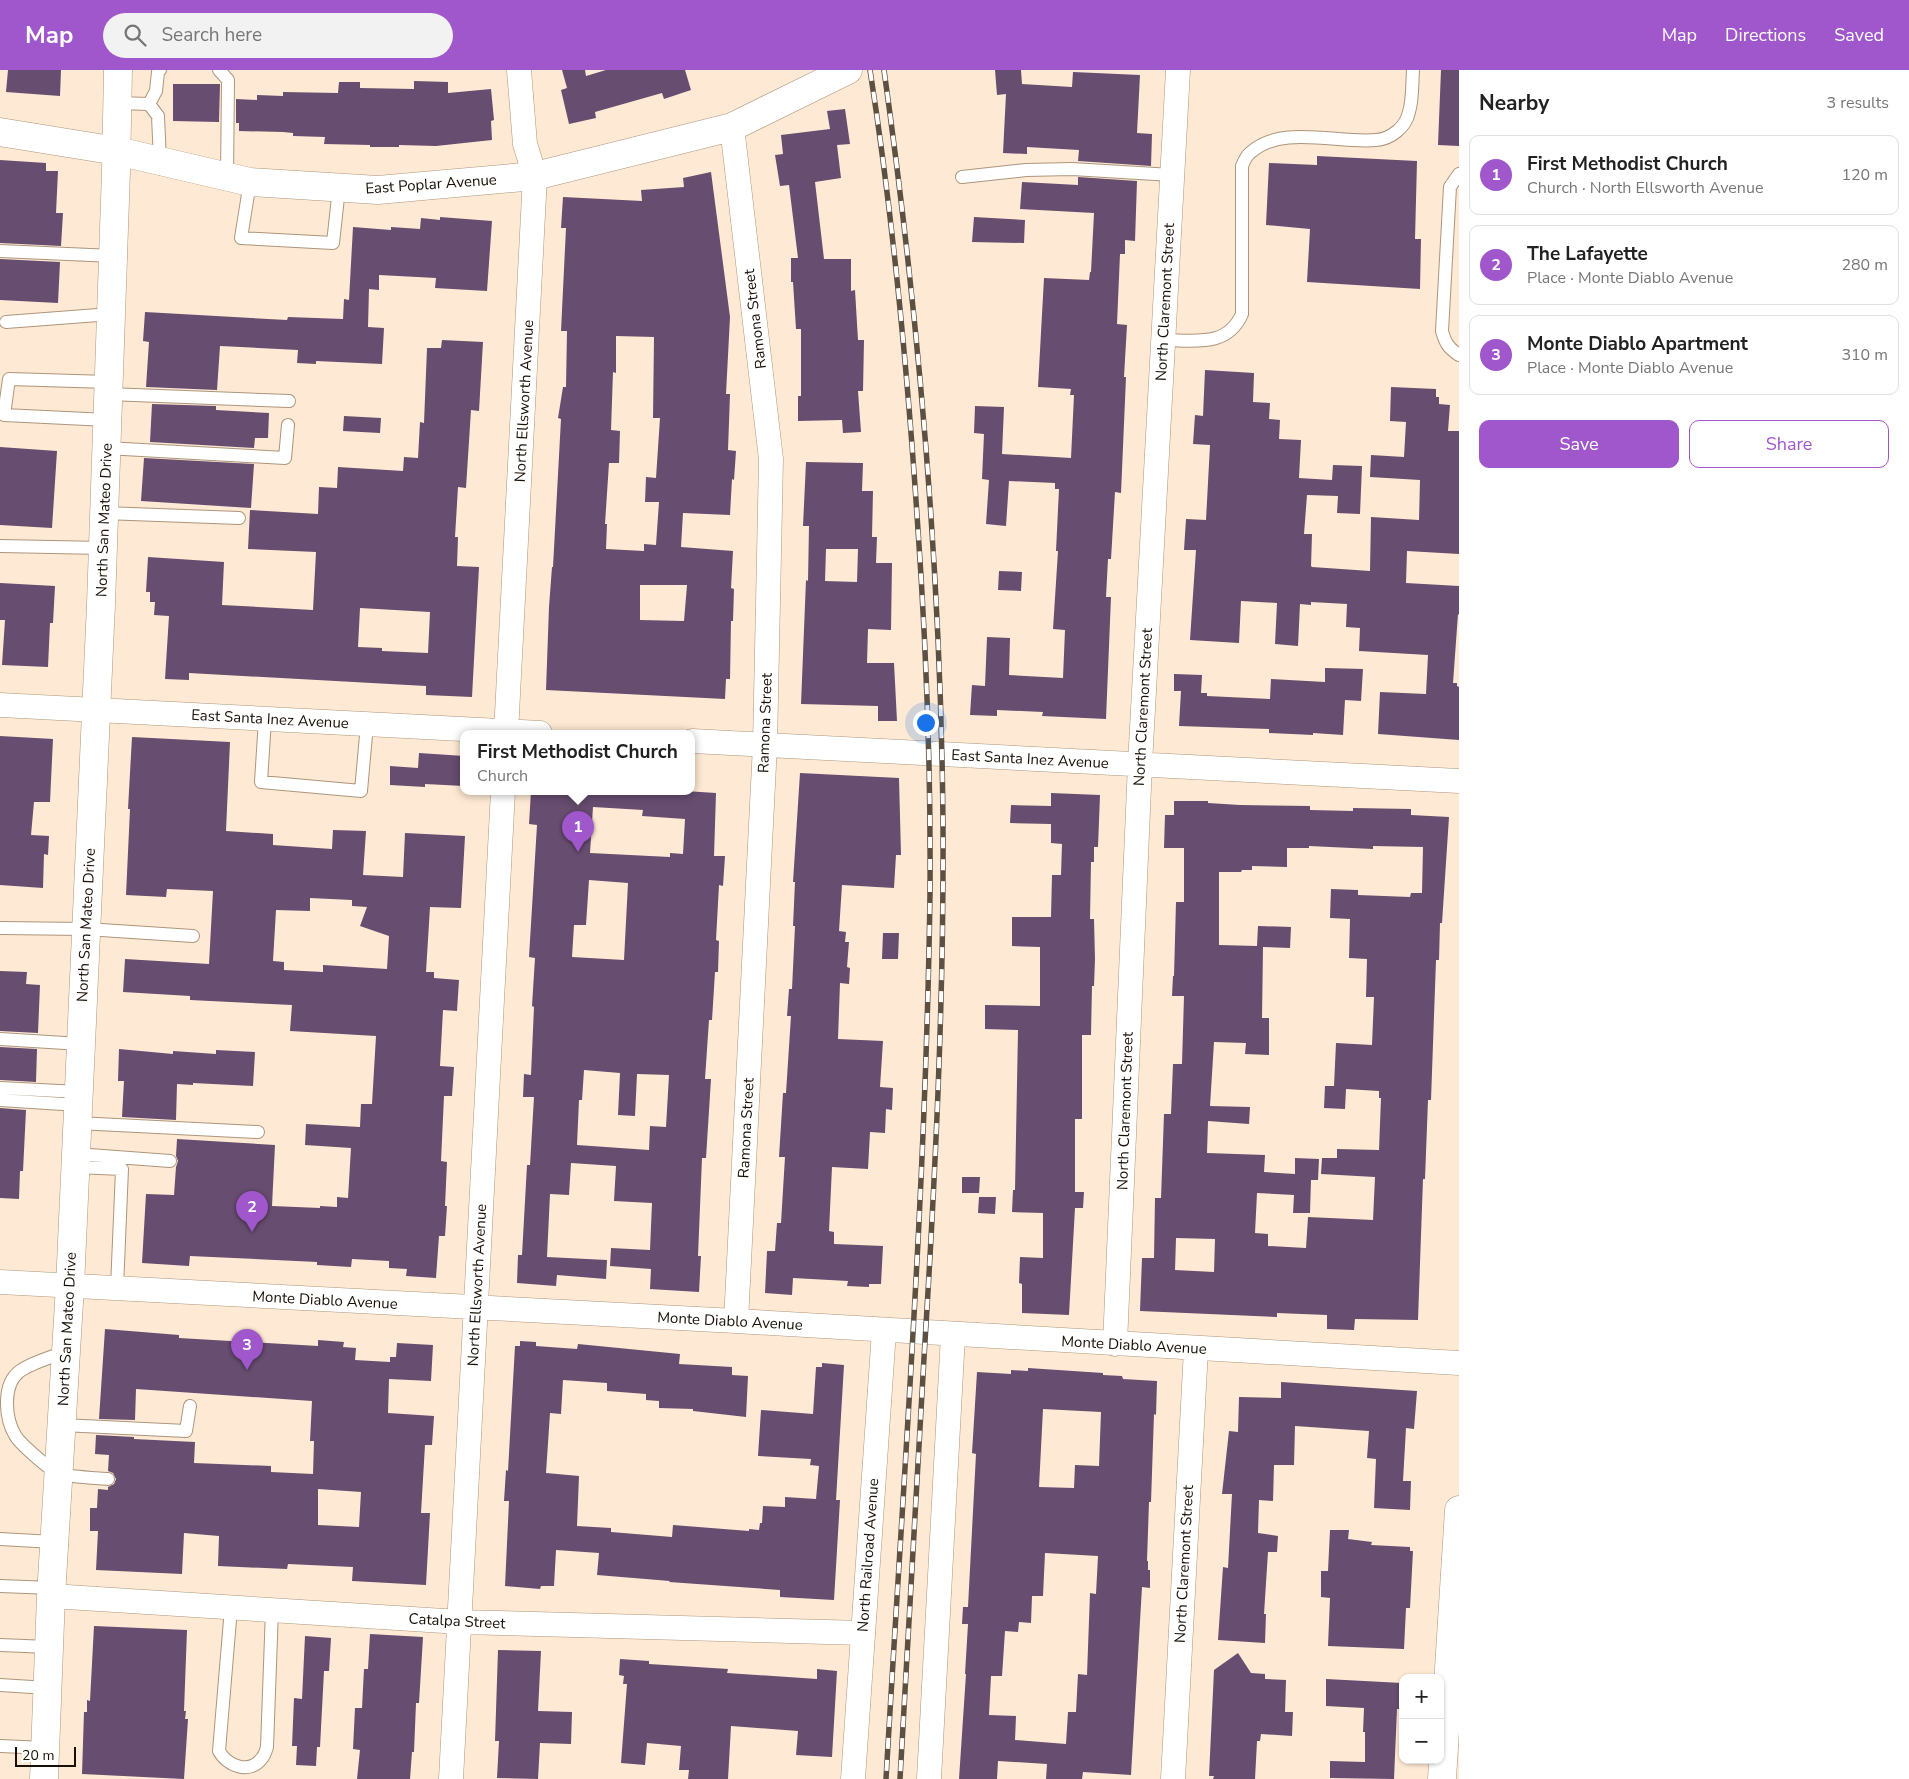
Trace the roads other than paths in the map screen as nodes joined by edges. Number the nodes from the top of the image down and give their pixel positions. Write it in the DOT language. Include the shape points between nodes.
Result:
graph roads {
  1 [pos="118,70"];
  2 [pos="160,70"];
  3 [pos="219,70"];
  4 [pos="519,70"];
  5 [pos="848,70"];
  6 [pos="1178,70"];
  7 [pos="1413,70"];
  8 [pos="117,103"];
  9 [pos="149,104"];
  10 [pos="732,127"];
  11 [pos="0,132"];
  12 [pos="117,151"];
  13 [pos="160,161"];
  14 [pos="1459,174"];
  15 [pos="1172,175"];
  16 [pos="536,176"];
  17 [pos="962,177"];
  18 [pos="238,180"];
  19 [pos="339,188"];
  20 [pos="0,251"];
  21 [pos="113,256"];
  22 [pos="111,314"];
  23 [pos="6,322"];
  24 [pos="1163,340"];
  25 [pos="1459,355"];
  26 [pos="108,399"];
  27 [pos="289,401"];
  28 [pos="288,425"];
  29 [pos="106,448"];
  30 [pos="104,513"];
  31 [pos="239,518"];
  32 [pos="0,546"];
  33 [pos="103,548"];
  34 [pos="0,705"];
  35 [pos="96,710"];
  36 [pos="265,719"];
  37 [pos="367,724"];
  38 [pos="471,730"];
  39 [pos="506,730"];
  40 [pos="695,741"];
  41 [pos="765,745"];
  42 [pos="1140,764"];
  43 [pos="1459,781"];
  44 [pos="503,795"];
  45 [pos="0,928"];
  46 [pos="86,929"];
  47 [pos="193,936"];
  48 [pos="0,1039"];
  49 [pos="81,1044"];
  50 [pos="0,1088"];
  51 [pos="0,1100"];
  52 [pos="78,1107"];
  53 [pos="258,1132"];
  54 [pos="76,1160"];
  55 [pos="170,1161"];
  56 [pos="0,1282"];
  57 [pos="70,1286"];
  58 [pos="117,1288"];
  59 [pos="476,1308"];
  60 [pos="736,1321"];
  61 [pos="884,1331"];
  62 [pos="952,1335"];
  63 [pos="1115,1344"];
  64 [pos="1196,1349"];
  65 [pos="66,1352"];
  66 [pos="1459,1363"];
  67 [pos="190,1406"];
  68 [pos="62,1425"];
  69 [pos="59,1474"];
  70 [pos="108,1480"];
  71 [pos="1459,1510"];
  72 [pos="0,1539"];
  73 [pos="54,1542"];
  74 [pos="0,1586"];
  75 [pos="52,1592"];
  76 [pos="231,1608"];
  77 [pos="272,1610"];
  78 [pos="460,1622"];
  79 [pos="863,1633"];
  80 [pos="0,1645"];
  81 [pos="49,1647"];
  82 [pos="0,1685"];
  83 [pos="48,1688"];
  84 [pos="0,1746"];
  85 [pos="46,1748"];
  86 [pos="44,1779"];
  87 [pos="451,1779"];
  88 [pos="854,1779"];
  89 [pos="929,1779"];
  90 [pos="1172,1779"];
  91 [pos="1442,1779"];
  1 -- 8 [label="main road, North San Mateo Drive"];
  2 -- 9 [label="lane" via="156,91"];
  3 -- 18 [label="lane" via="228,80"];
  4 -- 16 [label="street, North Ellsworth Avenue" via="525,144"];
  5 -- 10 [label="main road, East Poplar Avenue"];
  6 -- 15 [label="street, North Claremont Street"];
  7 -- 24 [label="lane" via="1409,113 1401,128 1390,136 1377,140 1295,137 1260,145 1248,154 1242,166 1242,314 1237,325 1215,339"];
  8 -- 9 [label="lane"];
  8 -- 12 [label="main road, North San Mateo Drive"];
  9 -- 13 [label="lane" via="158,116"];
  10 -- 16 [label="main road, East Poplar Avenue"];
  10 -- 41 [label="street, Ramona Street" via="771,459"];
  11 -- 12 [label="main road, East Poplar Avenue"];
  12 -- 13 [label="main road, East Poplar Avenue"];
  12 -- 21 [label="main road, North San Mateo Drive"];
  13 -- 18 [label="main road, East Poplar Avenue"];
  14 -- 25 [label="lane" via="1450,186 1442,331 1446,343"];
  15 -- 17 [label="lane" via="1072,169"];
  15 -- 24 [label="street, North Claremont Street"];
  16 -- 19 [label="main road, East Poplar Avenue" via="378,190"];
  16 -- 39 [label="street, North Ellsworth Avenue"];
  18 -- 19 [label="main road, East Poplar Avenue"];
  18 -- 19 [label="lane" via="241,238 333,243"];
  20 -- 21 [label="lane"];
  21 -- 22 [label="main road, North San Mateo Drive"];
  22 -- 23 [label="lane"];
  22 -- 26 [label="main road, North San Mateo Drive"];
  24 -- 42 [label="street, North Claremont Street"];
  26 -- 26 [label="lane" via="9,379 4,416"];
  26 -- 27 [label="lane"];
  26 -- 29 [label="main road, North San Mateo Drive"];
  28 -- 29 [label="lane" via="284,458"];
  29 -- 30 [label="main road, North San Mateo Drive"];
  30 -- 31 [label="lane"];
  30 -- 33 [label="main road, North San Mateo Drive"];
  32 -- 33 [label="lane"];
  33 -- 35 [label="main road, North San Mateo Drive"];
  34 -- 35 [label="street, East Santa Inez Avenue"];
  35 -- 36 [label="street, East Santa Inez Avenue"];
  35 -- 46 [label="main road, North San Mateo Drive"];
  36 -- 37 [label="street, East Santa Inez Avenue"];
  36 -- 37 [label="lane" via="262,782 362,791"];
  37 -- 38 [label="street, East Santa Inez Avenue"];
  40 -- 41 [label="street, East Santa Inez Avenue"];
  41 -- 42 [label="street, East Santa Inez Avenue"];
  41 -- 60 [label="street, Ramona Street"];
  42 -- 43 [label="street, East Santa Inez Avenue"];
  42 -- 63 [label="street, North Claremont Street"];
  44 -- 59 [label="street, North Ellsworth Avenue"];
  45 -- 46 [label="lane"];
  46 -- 47 [label="lane"];
  46 -- 49 [label="main road, North San Mateo Drive"];
  48 -- 49 [label="lane"];
  49 -- 52 [label="main road, North San Mateo Drive"];
  50 -- 52 [label="lane"];
  51 -- 52 [label="lane"];
  52 -- 53 [label="lane"];
  52 -- 54 [label="main road, North San Mateo Drive"];
  54 -- 55 [label="lane"];
  54 -- 57 [label="main road, North San Mateo Drive"];
  54 -- 58 [label="lane" via="122,1169"];
  56 -- 57 [label="street, Monte Diablo Avenue"];
  57 -- 58 [label="street, Monte Diablo Avenue"];
  57 -- 65 [label="main road, North San Mateo Drive"];
  58 -- 59 [label="street, Monte Diablo Avenue"];
  59 -- 60 [label="street, Monte Diablo Avenue"];
  59 -- 78 [label="street, North Ellsworth Avenue"];
  60 -- 61 [label="street, Monte Diablo Avenue"];
  61 -- 62 [label="street, Monte Diablo Avenue"];
  61 -- 79 [label="street, North Railroad Avenue"];
  62 -- 63 [label="street, Monte Diablo Avenue"];
  62 -- 89 [label="street"];
  63 -- 64 [label="street, Monte Diablo Avenue"];
  64 -- 66 [label="street, Monte Diablo Avenue"];
  64 -- 90 [label="street, North Claremont Street"];
  65 -- 68 [label="main road, North San Mateo Drive"];
  65 -- 69 [label="lane" via="20,1371 12,1379 6,1404 15,1436"];
  67 -- 68 [label="lane" via="186,1431"];
  68 -- 69 [label="main road, North San Mateo Drive"];
  69 -- 70 [label="lane"];
  69 -- 73 [label="main road, North San Mateo Drive"];
  71 -- 91 [label="main road"];
  72 -- 73 [label="lane"];
  73 -- 75 [label="main road, North San Mateo Drive"];
  74 -- 75 [label="lane"];
  75 -- 76 [label="street, Catalpa Street"];
  75 -- 81 [label="main road, North San Mateo Drive"];
  76 -- 77 [label="street, Catalpa Street"];
  76 -- 77 [label="lane" via="219,1751 224,1760 246,1767 262,1758 267,1747"];
  77 -- 78 [label="street, Catalpa Street"];
  78 -- 79 [label="street, Catalpa Street"];
  78 -- 87 [label="street, North Ellsworth Avenue"];
  79 -- 88 [label="street, North Railroad Avenue"];
  80 -- 81 [label="lane"];
  81 -- 83 [label="main road, North San Mateo Drive"];
  82 -- 83 [label="lane"];
  83 -- 85 [label="main road, North San Mateo Drive"];
  84 -- 85 [label="lane"];
  85 -- 86 [label="main road, North San Mateo Drive"];
}
